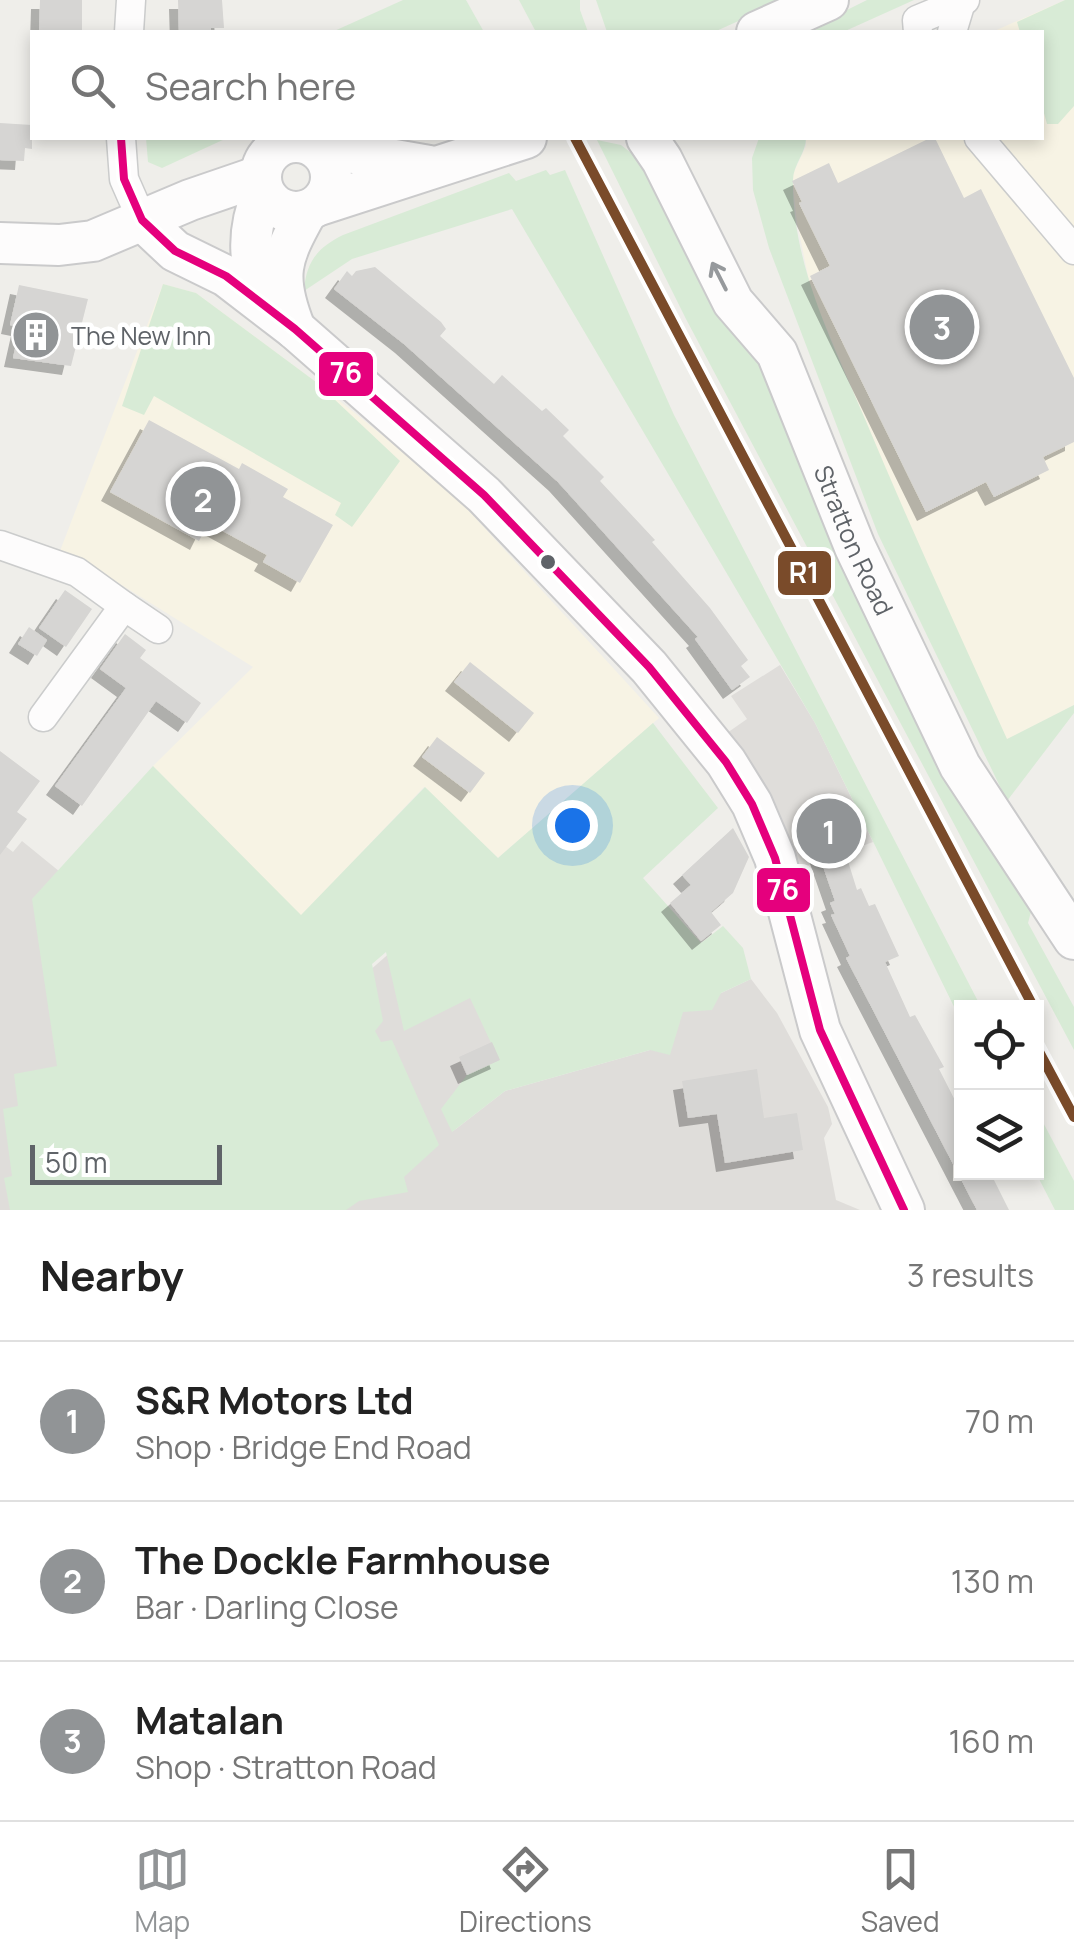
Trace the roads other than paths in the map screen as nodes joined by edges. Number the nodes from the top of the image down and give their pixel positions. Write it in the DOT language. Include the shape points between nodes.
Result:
graph roads {
  1 [pos="131,0"];
  2 [pos="828,0"];
  3 [pos="963,1"];
  4 [pos="918,26"];
  5 [pos="129,30"];
  6 [pos="761,30"];
  7 [pos="953,30"];
  8 [pos="121,140"];
  9 [pos="519,140"];
  10 [pos="647,140"];
  11 [pos="981,140"];
  12 [pos="314,146"];
  13 [pos="438,167"];
  14 [pos="262,183"];
  15 [pos="312,208"];
  16 [pos="142,220"];
  17 [pos="0,242"];
  18 [pos="1074,250"];
  19 [pos="280,317"];
  20 [pos="0,544"];
  21 [pos="124,606"];
  22 [pos="158,630"];
  23 [pos="43,717"];
  24 [pos="1074,939"];
  25 [pos="904,1210"];
  1 -- 5 [label="street"];
  2 -- 6 [label="main road"];
  3 -- 4 [label="street"];
  3 -- 7 [label="street"];
  8 -- 16 [label="street" via="124,178"];
  9 -- 13 [label="main road"];
  24 -- 10 [label="main road, Stratton Road, one-way" via="939,727 855,547 777,354 733,302"];
  11 -- 18 [label="street"];
  12 -- 13 [label="main road"];
  12 -- 14 [label="main road" via="279,146 267,156"];
  12 -- 15 [label="main road" via="331,177 326,196"];
  13 -- 15 [label="main road"];
  14 -- 15 [label="main road" via="280,209"];
  14 -- 16 [label="main road"];
  14 -- 19 [label="main road" via="251,267"];
  15 -- 19 [label="main road" via="287,247"];
  16 -- 17 [label="main road" via="94,241"];
  16 -- 19 [label="main road" via="176,251 226,276"];
  19 -- 25 [label="main road" via="530,540 726,762 775,858 820,1030"];
  20 -- 21 [label="street" via="77,572"];
  21 -- 22 [label="street"];
  21 -- 23 [label="street"];
}
